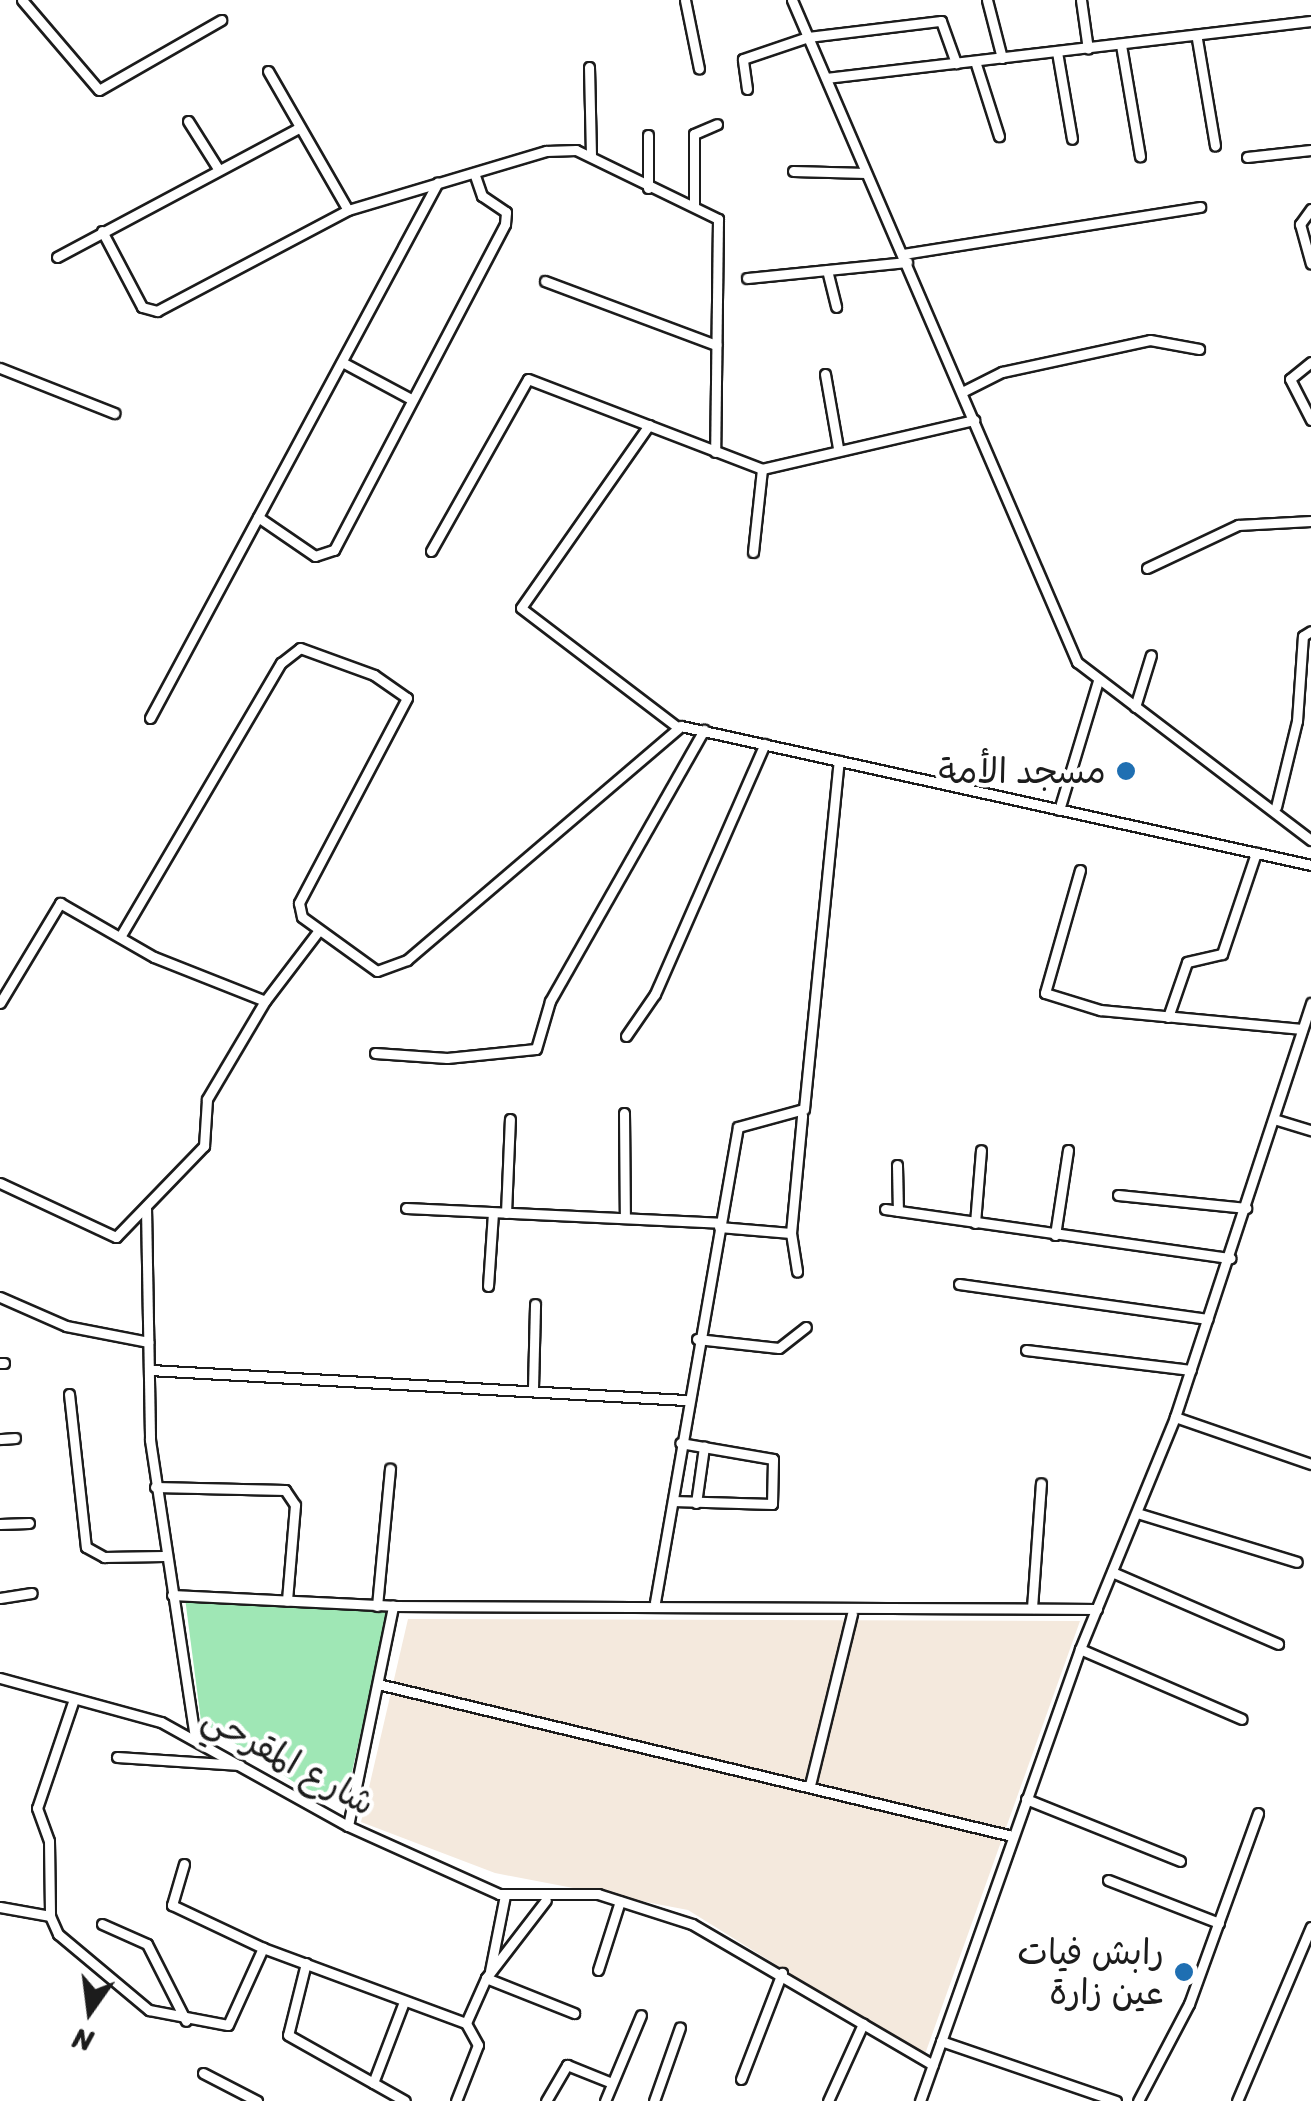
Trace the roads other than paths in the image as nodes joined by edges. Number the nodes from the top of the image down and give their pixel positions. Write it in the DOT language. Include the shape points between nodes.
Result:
graph roads {
  1 [pos="22,0"];
  2 [pos="685,0"];
  3 [pos="792,0"];
  4 [pos="988,0"];
  5 [pos="1081,0"];
  6 [pos="221,20"];
  7 [pos="1311,20"];
  8 [pos="808,37"];
  9 [pos="1197,39"];
  10 [pos="1121,45"];
  11 [pos="1088,49"];
  12 [pos="1057,52"];
  13 [pos="1002,58"];
  14 [pos="975,61"];
  15 [pos="956,63"];
  16 [pos="589,67"];
  17 [pos="699,69"];
  18 [pos="268,71"];
  19 [pos="826,78"];
  20 [pos="747,89"];
  21 [pos="188,122"];
  22 [pos="717,124"];
  23 [pos="299,128"];
  24 [pos="648,135"];
  25 [pos="998,136"];
  26 [pos="1072,139"];
  27 [pos="1214,145"];
  28 [pos="1311,150"];
  29 [pos="591,156"];
  30 [pos="1140,156"];
  31 [pos="1247,156"];
  32 [pos="217,168"];
  33 [pos="793,172"];
  34 [pos="866,172"];
  35 [pos="474,173"];
  36 [pos="438,182"];
  37 [pos="648,188"];
  38 [pos="694,205"];
  39 [pos="1200,206"];
  40 [pos="1311,209"];
  41 [pos="348,210"];
  42 [pos="102,231"];
  43 [pos="57,257"];
  44 [pos="905,258"];
  45 [pos="1311,264"];
  46 [pos="828,270"];
  47 [pos="747,278"];
  48 [pos="546,281"];
  49 [pos="836,307"];
  50 [pos="716,345"];
  51 [pos="1200,349"];
  52 [pos="342,362"];
  53 [pos="1311,362"];
  54 [pos="0,368"];
  55 [pos="826,374"];
  56 [pos="962,392"];
  57 [pos="410,399"];
  58 [pos="114,413"];
  59 [pos="974,420"];
  60 [pos="1311,420"];
  61 [pos="649,425"];
  62 [pos="838,448"];
  63 [pos="715,452"];
  64 [pos="762,469"];
  65 [pos="258,517"];
  66 [pos="1311,521"];
  67 [pos="431,551"];
  68 [pos="753,552"];
  69 [pos="1147,568"];
  70 [pos="1311,632"];
  71 [pos="1151,654"];
  72 [pos="1098,680"];
  73 [pos="1135,707"];
  74 [pos="150,718"];
  75 [pos="677,727"];
  76 [pos="704,730"];
  77 [pos="765,744"];
  78 [pos="839,761"];
  79 [pos="1276,807"];
  80 [pos="1059,810"];
  81 [pos="1311,840"];
  82 [pos="1256,853"];
  83 [pos="1311,864"];
  84 [pos="1080,870"];
  85 [pos="319,930"];
  86 [pos="120,936"];
  87 [pos="265,1001"];
  88 [pos="0,1002"];
  89 [pos="1311,1003"];
  90 [pos="1168,1017"];
  91 [pos="1302,1030"];
  92 [pos="626,1036"];
  93 [pos="375,1053"];
  94 [pos="624,1113"];
  95 [pos="802,1116"];
  96 [pos="510,1119"];
  97 [pos="1274,1119"];
  98 [pos="1311,1130"];
  99 [pos="981,1150"];
  100 [pos="1068,1150"];
  101 [pos="898,1164"];
  102 [pos="0,1183"];
  103 [pos="1118,1195"];
  104 [pos="146,1207"];
  105 [pos="406,1208"];
  106 [pos="1246,1208"];
  107 [pos="885,1209"];
  108 [pos="898,1211"];
  109 [pos="493,1213"];
  110 [pos="506,1213"];
  111 [pos="625,1218"];
  112 [pos="976,1223"];
  113 [pos="719,1225"];
  114 [pos="791,1233"];
  115 [pos="1054,1235"];
  116 [pos="1231,1258"];
  117 [pos="796,1272"];
  118 [pos="959,1284"];
  119 [pos="488,1286"];
  120 [pos="0,1296"];
  121 [pos="535,1304"];
  122 [pos="1208,1319"];
  123 [pos="806,1328"];
  124 [pos="697,1338"];
  125 [pos="148,1342"];
  126 [pos="1026,1350"];
  127 [pos="150,1370"];
  128 [pos="1190,1370"];
  129 [pos="532,1388"];
  130 [pos="69,1394"];
  131 [pos="685,1400"];
  132 [pos="1175,1417"];
  133 [pos="16,1438"];
  134 [pos="0,1439"];
  135 [pos="680,1443"];
  136 [pos="704,1447"];
  137 [pos="1311,1464"];
  138 [pos="390,1469"];
  139 [pos="1041,1483"];
  140 [pos="155,1487"];
  141 [pos="672,1502"];
  142 [pos="696,1503"];
  143 [pos="1137,1513"];
  144 [pos="30,1523"];
  145 [pos="0,1524"];
  146 [pos="164,1556"];
  147 [pos="1297,1562"];
  148 [pos="1112,1572"];
  149 [pos="32,1594"];
  150 [pos="172,1595"];
  151 [pos="0,1598"];
  152 [pos="286,1601"];
  153 [pos="655,1602"];
  154 [pos="377,1606"];
  155 [pos="394,1606"];
  156 [pos="1032,1608"];
  157 [pos="1097,1609"];
  158 [pos="852,1614"];
  159 [pos="1278,1644"];
  160 [pos="1080,1649"];
  161 [pos="0,1678"];
  162 [pos="378,1684"];
  163 [pos="74,1699"];
  164 [pos="1242,1719"];
  165 [pos="195,1738"];
  166 [pos="117,1757"];
  167 [pos="243,1765"];
  168 [pos="810,1784"];
  169 [pos="1026,1799"];
  170 [pos="1258,1814"];
  171 [pos="348,1826"];
  172 [pos="1012,1836"];
  173 [pos="1180,1861"];
  174 [pos="184,1864"];
  175 [pos="1108,1880"];
  176 [pos="505,1895"];
  177 [pos="546,1900"];
  178 [pos="620,1901"];
  179 [pos="0,1907"];
  180 [pos="50,1916"];
  181 [pos="1219,1923"];
  182 [pos="102,1924"];
  183 [pos="1311,1927"];
  184 [pos="262,1948"];
  185 [pos="306,1963"];
  186 [pos="598,1970"];
  187 [pos="782,1973"];
  188 [pos="488,1976"];
  189 [pos="404,2002"];
  190 [pos="574,2013"];
  191 [pos="641,2016"];
  192 [pos="186,2021"];
  193 [pos="466,2023"];
  194 [pos="863,2024"];
  195 [pos="680,2027"];
  196 [pos="941,2041"];
  197 [pos="932,2066"];
  198 [pos="203,2073"];
  199 [pos="741,2079"];
  200 [pos="372,2083"];
  201 [pos="612,2083"];
  202 [pos="257,2101"];
  203 [pos="405,2101"];
  204 [pos="456,2101"];
  205 [pos="546,2101"];
  206 [pos="606,2101"];
  207 [pos="654,2101"];
  208 [pos="828,2101"];
  209 [pos="920,2101"];
  210 [pos="1116,2101"];
  211 [pos="1138,2101"];
  212 [pos="1237,2101"];
  1 -- 6 [label="street" via="99,90"];
  2 -- 17 [label="street"];
  3 -- 8 [label="street"];
  4 -- 13 [label="street"];
  5 -- 11 [label="street"];
  7 -- 9 [label="street"];
  8 -- 15 [label="street" via="941,21"];
  8 -- 19 [label="street"];
  8 -- 20 [label="street" via="743,58"];
  9 -- 10 [label="street"];
  9 -- 27 [label="street"];
  10 -- 11 [label="street"];
  10 -- 30 [label="street"];
  11 -- 12 [label="street"];
  12 -- 13 [label="street"];
  12 -- 26 [label="street"];
  13 -- 14 [label="street"];
  14 -- 15 [label="street"];
  14 -- 25 [label="street"];
  15 -- 19 [label="street"];
  16 -- 29 [label="street"];
  18 -- 23 [label="street"];
  19 -- 34 [label="street"];
  21 -- 32 [label="street"];
  22 -- 38 [label="street" via="694,134"];
  23 -- 32 [label="street"];
  23 -- 41 [label="street"];
  24 -- 37 [label="street"];
  28 -- 31 [label="street"];
  29 -- 35 [label="street" via="561,148"];
  29 -- 37 [label="street"];
  32 -- 42 [label="street"];
  33 -- 34 [label="street"];
  34 -- 44 [label="street"];
  35 -- 36 [label="street"];
  35 -- 57 [label="street" via="482,196 507,218"];
  36 -- 41 [label="street"];
  36 -- 52 [label="street"];
  37 -- 38 [label="street"];
  38 -- 50 [label="street" via="720,226"];
  39 -- 44 [label="street"];
  40 -- 45 [label="street" via="1300,224"];
  41 -- 42 [label="street" via="158,310 142,306"];
  42 -- 43 [label="street"];
  44 -- 46 [label="street"];
  44 -- 56 [label="street"];
  46 -- 47 [label="street"];
  46 -- 49 [label="street"];
  48 -- 50 [label="street"];
  50 -- 63 [label="street"];
  51 -- 56 [label="street" via="1150,340 1002,372"];
  52 -- 57 [label="street"];
  52 -- 65 [label="street"];
  53 -- 60 [label="street" via="1290,380"];
  54 -- 58 [label="street"];
  55 -- 62 [label="street"];
  56 -- 59 [label="street"];
  57 -- 65 [label="street" via="330,556"];
  59 -- 62 [label="street"];
  59 -- 72 [label="street" via="1077,662"];
  61 -- 63 [label="street"];
  61 -- 67 [label="street" via="528,379"];
  61 -- 75 [label="street" via="521,606"];
  62 -- 64 [label="street"];
  63 -- 64 [label="street"];
  64 -- 68 [label="street"];
  65 -- 74 [label="street"];
  66 -- 69 [label="street" via="1238,526"];
  70 -- 79 [label="street" via="1302,641 1297,721"];
  71 -- 73 [label="street"];
  72 -- 73 [label="street"];
  72 -- 80 [label="street"];
  73 -- 79 [label="street"];
  75 -- 76 [label="street"];
  75 -- 85 [label="street" via="396,966 371,970"];
  76 -- 77 [label="street"];
  76 -- 93 [label="street" via="550,1001 536,1049 447,1058"];
  77 -- 78 [label="street"];
  77 -- 92 [label="street" via="654,994"];
  78 -- 80 [label="street"];
  78 -- 95 [label="street"];
  79 -- 81 [label="street"];
  80 -- 82 [label="street"];
  82 -- 83 [label="street"];
  82 -- 90 [label="street" via="1222,954 1187,962"];
  84 -- 90 [label="street" via="1045,993"];
  85 -- 86 [label="street" via="300,914 303,894 408,698 300,648 273,677"];
  85 -- 87 [label="street"];
  86 -- 87 [label="street" via="222,990"];
  86 -- 88 [label="street" via="56,904"];
  87 -- 104 [label="street" via="207,1098 204,1146"];
  89 -- 91 [label="street"];
  90 -- 91 [label="street"];
  91 -- 97 [label="street"];
  94 -- 111 [label="street"];
  95 -- 113 [label="street" via="741,1123"];
  95 -- 114 [label="street"];
  96 -- 110 [label="street"];
  97 -- 98 [label="street"];
  97 -- 106 [label="street"];
  99 -- 112 [label="street"];
  100 -- 115 [label="street"];
  101 -- 108 [label="street"];
  102 -- 104 [label="street" via="116,1237"];
  103 -- 106 [label="street"];
  104 -- 125 [label="street"];
  105 -- 109 [label="street"];
  106 -- 116 [label="street"];
  107 -- 108 [label="street"];
  108 -- 112 [label="street"];
  109 -- 110 [label="street"];
  109 -- 119 [label="street"];
  110 -- 111 [label="street"];
  111 -- 113 [label="street"];
  112 -- 115 [label="street"];
  113 -- 114 [label="street"];
  113 -- 124 [label="street"];
  114 -- 117 [label="street"];
  115 -- 116 [label="street"];
  116 -- 122 [label="street"];
  118 -- 122 [label="street"];
  120 -- 125 [label="street" via="66,1326"];
  121 -- 129 [label="street"];
  122 -- 128 [label="street"];
  123 -- 124 [label="street" via="778,1348"];
  124 -- 131 [label="street"];
  125 -- 127 [label="street"];
  126 -- 128 [label="street"];
  127 -- 129 [label="street"];
  127 -- 140 [label="street"];
  128 -- 132 [label="street"];
  129 -- 131 [label="street"];
  130 -- 146 [label="street" via="86,1546 96,1556"];
  131 -- 135 [label="street"];
  132 -- 137 [label="street"];
  132 -- 143 [label="street"];
  133 -- 134 [label="street"];
  135 -- 136 [label="street"];
  135 -- 141 [label="street"];
  136 -- 142 [label="street"];
  136 -- 142 [label="street" via="773,1458 772,1504"];
  138 -- 154 [label="street"];
  139 -- 156 [label="street"];
  140 -- 146 [label="street"];
  140 -- 152 [label="street" via="285,1490 295,1505"];
  141 -- 142 [label="street"];
  141 -- 153 [label="street"];
  143 -- 147 [label="street"];
  143 -- 148 [label="street"];
  144 -- 145 [label="street"];
  146 -- 150 [label="street"];
  148 -- 157 [label="street"];
  148 -- 159 [label="street"];
  149 -- 151 [label="street"];
  150 -- 152 [label="street"];
  150 -- 165 [label="street"];
  152 -- 154 [label="street"];
  153 -- 155 [label="street"];
  153 -- 156 [label="street"];
  154 -- 155 [label="street"];
  155 -- 162 [label="street"];
  156 -- 157 [label="street"];
  157 -- 160 [label="street"];
  158 -- 168 [label="street"];
  160 -- 164 [label="street"];
  160 -- 169 [label="street"];
  161 -- 163 [label="street, شارع المقرحي"];
  162 -- 168 [label="street"];
  162 -- 171 [label="street"];
  163 -- 165 [label="street, شارع المقرحي"];
  163 -- 180 [label="street" via="36,1808 50,1841"];
  165 -- 167 [label="street, شارع المقرحي"];
  166 -- 167 [label="street"];
  167 -- 171 [label="street, شارع المقرحي"];
  168 -- 172 [label="street"];
  169 -- 172 [label="street"];
  169 -- 173 [label="street"];
  170 -- 181 [label="street"];
  171 -- 176 [label="street, شارع المقرحي"];
  172 -- 196 [label="street"];
  174 -- 184 [label="street" via="172,1905"];
  175 -- 181 [label="street"];
  176 -- 177 [label="street, شارع المقرحي"];
  176 -- 188 [label="street"];
  177 -- 178 [label="street, شارع المقرحي" via="567,1892"];
  177 -- 188 [label="street"];
  178 -- 186 [label="street"];
  178 -- 187 [label="street, شارع المقرحي" via="718,1935"];
  179 -- 180 [label="street"];
  180 -- 192 [label="street" via="58,1934 148,2010"];
  181 -- 211 [label="street"];
  182 -- 192 [label="street" via="147,1944"];
  183 -- 212 [label="street"];
  184 -- 185 [label="street"];
  184 -- 192 [label="street" via="228,2025"];
  185 -- 189 [label="street"];
  185 -- 200 [label="street" via="288,2035"];
  187 -- 194 [label="street, شارع المقرحي"];
  187 -- 199 [label="street"];
  188 -- 190 [label="street"];
  188 -- 193 [label="street"];
  189 -- 193 [label="street"];
  189 -- 200 [label="street"];
  191 -- 201 [label="street"];
  193 -- 204 [label="street" via="478,2045"];
  194 -- 197 [label="street, شارع المقرحي"];
  194 -- 208 [label="street"];
  195 -- 207 [label="street"];
  196 -- 197 [label="street"];
  196 -- 210 [label="street"];
  197 -- 209 [label="street"];
  198 -- 202 [label="street"];
  200 -- 203 [label="street"];
  201 -- 205 [label="street" via="566,2064"];
  201 -- 206 [label="street"];
}
